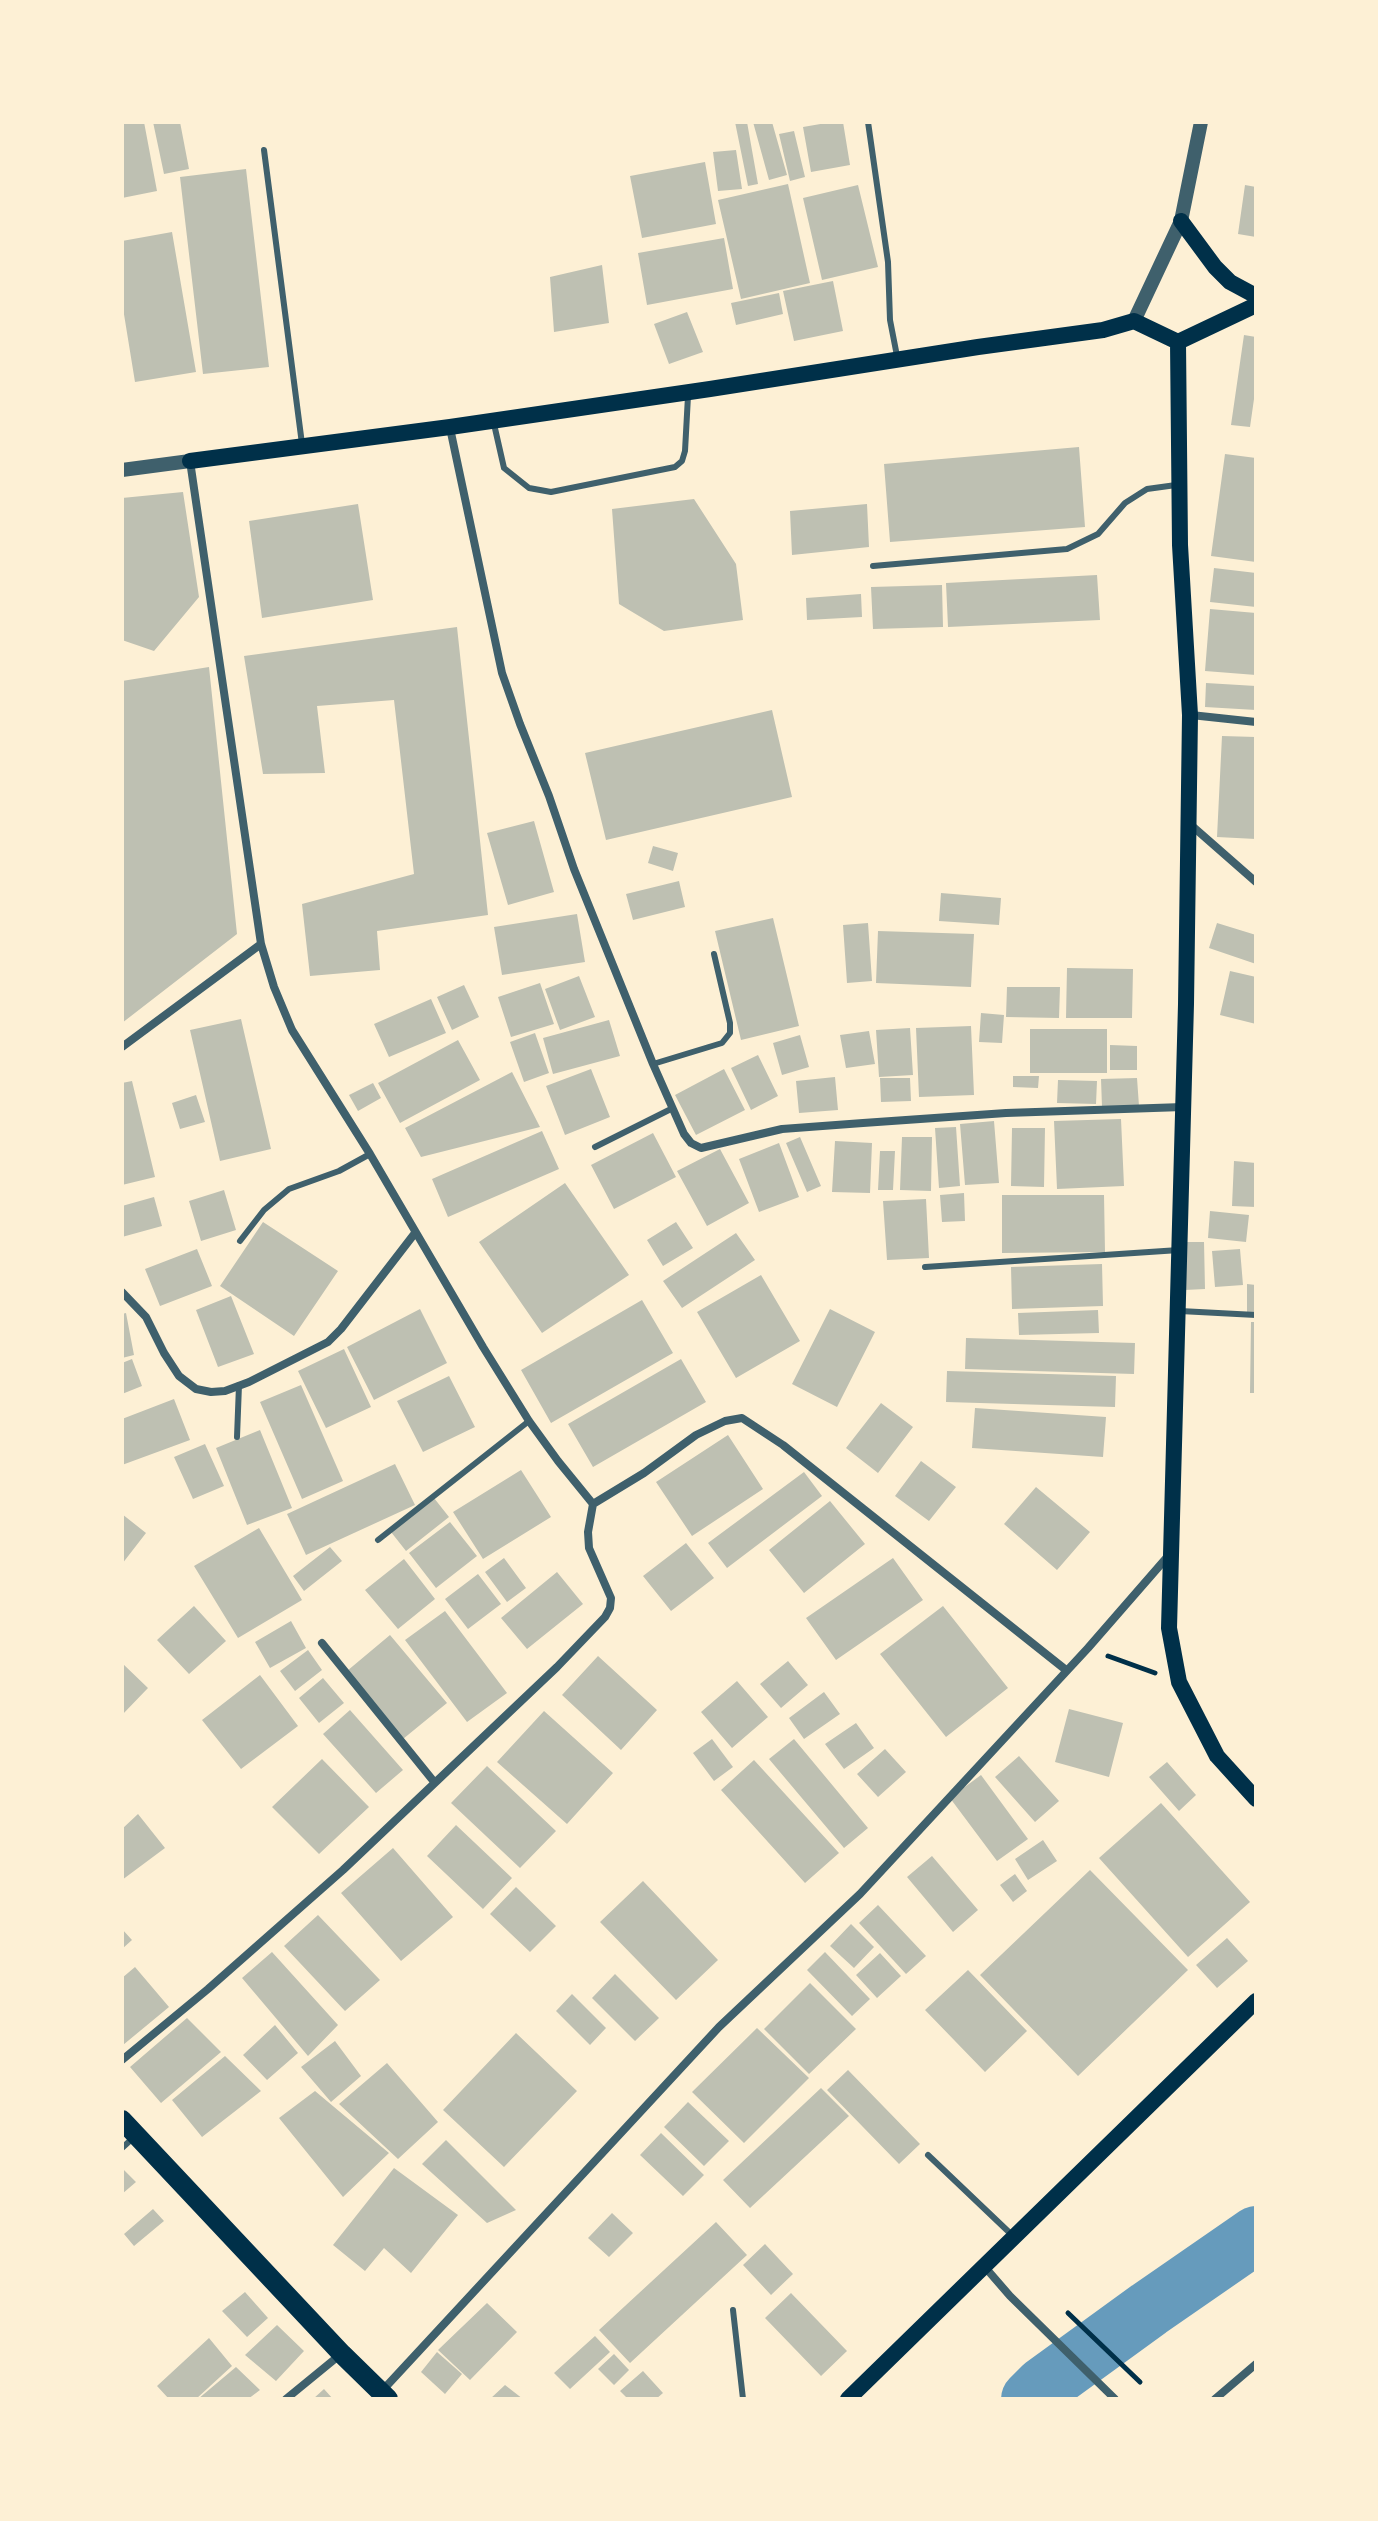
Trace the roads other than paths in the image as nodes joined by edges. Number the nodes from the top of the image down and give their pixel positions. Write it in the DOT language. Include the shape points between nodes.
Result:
graph roads {
  1 [pos="868,122"];
  2 [pos="1201,122"];
  3 [pos="264,150"];
  4 [pos="1181,221"];
  5 [pos="1256,296"];
  6 [pos="1256,305"];
  7 [pos="1134,321"];
  8 [pos="1178,342"];
  9 [pos="898,360"];
  10 [pos="688,392"];
  11 [pos="493,421"];
  12 [pos="450,427"];
  13 [pos="303,445"];
  14 [pos="190,461"];
  15 [pos="122,470"];
  16 [pos="1180,484"];
  17 [pos="873,566"];
  18 [pos="1190,715"];
  19 [pos="1256,722"];
  20 [pos="1187,822"];
  21 [pos="1256,882"];
  22 [pos="261,944"];
  23 [pos="714,954"];
  24 [pos="122,1047"];
  25 [pos="653,1064"];
  26 [pos="1183,1107"];
  27 [pos="673,1108"];
  28 [pos="595,1147"];
  29 [pos="370,1154"];
  30 [pos="415,1233"];
  31 [pos="240,1241"];
  32 [pos="1179,1250"];
  33 [pos="925,1267"];
  34 [pos="122,1292"];
  35 [pos="1177,1311"];
  36 [pos="1256,1315"];
  37 [pos="239,1385"];
  38 [pos="529,1421"];
  39 [pos="237,1437"];
  40 [pos="593,1504"];
  41 [pos="378,1540"];
  42 [pos="1169,1554"];
  43 [pos="322,1643"];
  44 [pos="1066,1670"];
  45 [pos="435,1783"];
  46 [pos="1256,1799"];
  47 [pos="1256,2001"];
  48 [pos="122,2060"];
  49 [pos="127,2134"];
  50 [pos="928,2155"];
  51 [pos="1013,2236"];
  52 [pos="983,2265"];
  53 [pos="733,2310"];
  54 [pos="342,2354"];
  55 [pos="1256,2364"];
  56 [pos="384,2395"];
  57 [pos="286,2399"];
  58 [pos="743,2399"];
  59 [pos="848,2399"];
  60 [pos="1115,2399"];
  61 [pos="1215,2399"];
  1 -- 9 [label="lane"];
  2 -- 4 [label="street"];
  3 -- 13 [label="lane"];
  4 -- 5 [label="main road" via="1230,282"];
  4 -- 7 [label="street"];
  6 -- 8 [label="main road"];
  7 -- 8 [label="main road"];
  7 -- 9 [label="main road"];
  8 -- 16 [label="main road"];
  9 -- 10 [label="main road"];
  10 -- 11 [label="main road"];
  10 -- 11 [label="lane" via="685,451 675,467 551,492 529,488 504,468"];
  11 -- 12 [label="main road"];
  12 -- 13 [label="main road"];
  12 -- 25 [label="street" via="502,673"];
  13 -- 14 [label="main road"];
  14 -- 15 [label="street"];
  14 -- 22 [label="street"];
  16 -- 17 [label="lane" via="1147,489 1125,503 1098,534 1067,549"];
  16 -- 18 [label="main road"];
  18 -- 19 [label="street"];
  18 -- 20 [label="main road"];
  20 -- 21 [label="street"];
  20 -- 26 [label="main road"];
  22 -- 24 [label="street"];
  22 -- 29 [label="street" via="292,1030"];
  23 -- 25 [label="lane" via="730,1033 722,1043"];
  25 -- 27 [label="street"];
  26 -- 27 [label="street" via="782,1129 701,1148 684,1134"];
  26 -- 32 [label="main road"];
  27 -- 28 [label="lane"];
  29 -- 30 [label="street"];
  29 -- 31 [label="lane" via="289,1189"];
  30 -- 37 [label="street" via="328,1342"];
  30 -- 38 [label="street"];
  32 -- 33 [label="lane"];
  32 -- 35 [label="main road"];
  34 -- 37 [label="street" via="146,1317 179,1376 196,1389 211,1392"];
  35 -- 36 [label="lane"];
  35 -- 42 [label="main road"];
  37 -- 39 [label="lane"];
  38 -- 40 [label="street"];
  38 -- 41 [label="lane"];
  40 -- 44 [label="street" via="696,1435 742,1418"];
  40 -- 45 [label="street" via="589,1548 611,1598 605,1617"];
  42 -- 44 [label="street"];
  42 -- 46 [label="main road" via="1169,1628 1179,1682 1217,1756"];
  43 -- 45 [label="street"];
  44 -- 56 [label="street" via="860,1894 719,2027"];
  45 -- 48 [label="street" via="343,1870"];
  47 -- 51 [label="main road"];
  49 -- 54 [label="main road"];
  50 -- 51 [label="lane"];
  51 -- 52 [label="main road"];
  52 -- 59 [label="main road"];
  52 -- 60 [label="street"];
  53 -- 58 [label="lane"];
  54 -- 56 [label="main road"];
  54 -- 57 [label="street"];
  55 -- 61 [label="street"];
}
